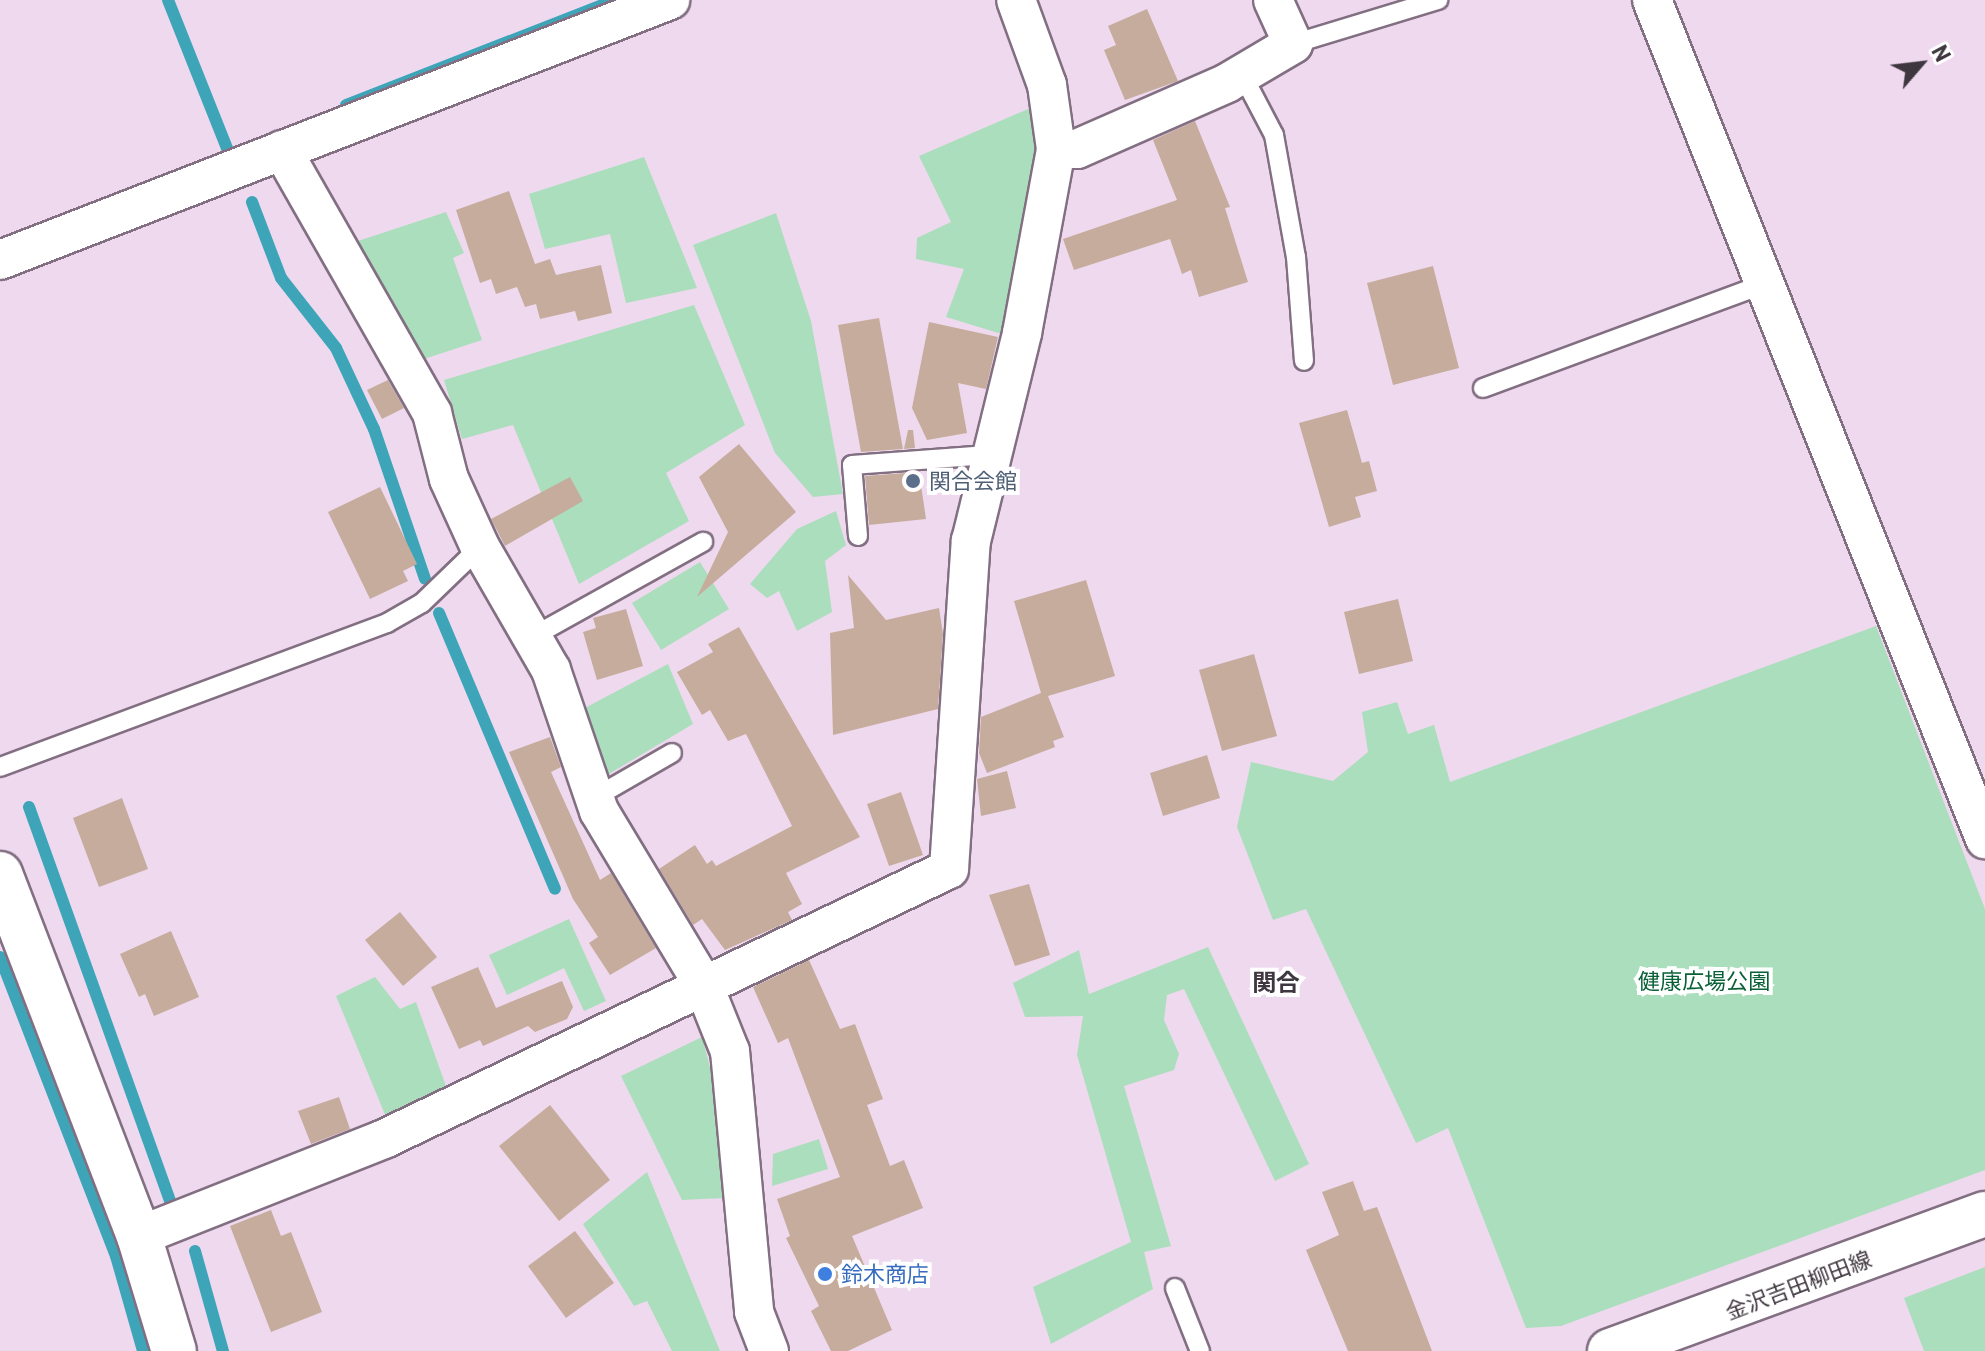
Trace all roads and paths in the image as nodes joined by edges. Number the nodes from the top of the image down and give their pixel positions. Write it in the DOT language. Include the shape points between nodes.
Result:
graph roads {
  1 [pos="670,0"];
  2 [pos="1016,0"];
  3 [pos="1273,0"];
  4 [pos="1438,0"];
  5 [pos="1652,0"];
  6 [pos="1293,44"];
  7 [pos="1242,74"];
  8 [pos="1056,149"];
  9 [pos="282,150"];
  10 [pos="0,260"];
  11 [pos="1767,283"];
  12 [pos="1304,361"];
  13 [pos="1483,388"];
  14 [pos="988,455"];
  15 [pos="858,536"];
  16 [pos="703,542"];
  17 [pos="480,547"];
  18 [pos="532,637"];
  19 [pos="672,753"];
  20 [pos="0,767"];
  21 [pos="594,798"];
  22 [pos="1985,839"];
  23 [pos="0,874"];
  24 [pos="703,984"];
  25 [pos="1985,1214"];
  26 [pos="139,1236"];
  27 [pos="1175,1288"];
  28 [pos="174,1351"];
  29 [pos="769,1351"];
  30 [pos="1200,1351"];
  31 [pos="1610,1351"];
  1 -- 9 [label="street"];
  2 -- 8 [label="street" via="1047,85"];
  3 -- 6 [label="street"];
  4 -- 6 [label="lane"];
  5 -- 11 [label="street"];
  6 -- 7 [label="street"];
  7 -- 8 [label="street" via="1077,149"];
  7 -- 12 [label="lane" via="1274,135 1296,257"];
  8 -- 14 [label="street" via="1022,333"];
  9 -- 10 [label="street"];
  9 -- 17 [label="street" via="432,413 449,479"];
  11 -- 13 [label="lane"];
  11 -- 22 [label="street"];
  14 -- 15 [label="lane" via="852,465"];
  14 -- 24 [label="street" via="971,541 949,869"];
  16 -- 18 [label="lane"];
  17 -- 18 [label="street"];
  17 -- 20 [label="lane" via="422,603 387,623"];
  18 -- 21 [label="street" via="551,670"];
  19 -- 21 [label="lane"];
  21 -- 24 [label="street"];
  23 -- 26 [label="street"];
  24 -- 26 [label="street" via="384,1139"];
  24 -- 29 [label="street" via="730,1051 754,1312"];
  25 -- 31 [label="street, 金沢吉田柳田線"];
  26 -- 28 [label="street"];
  27 -- 30 [label="lane"];
}
